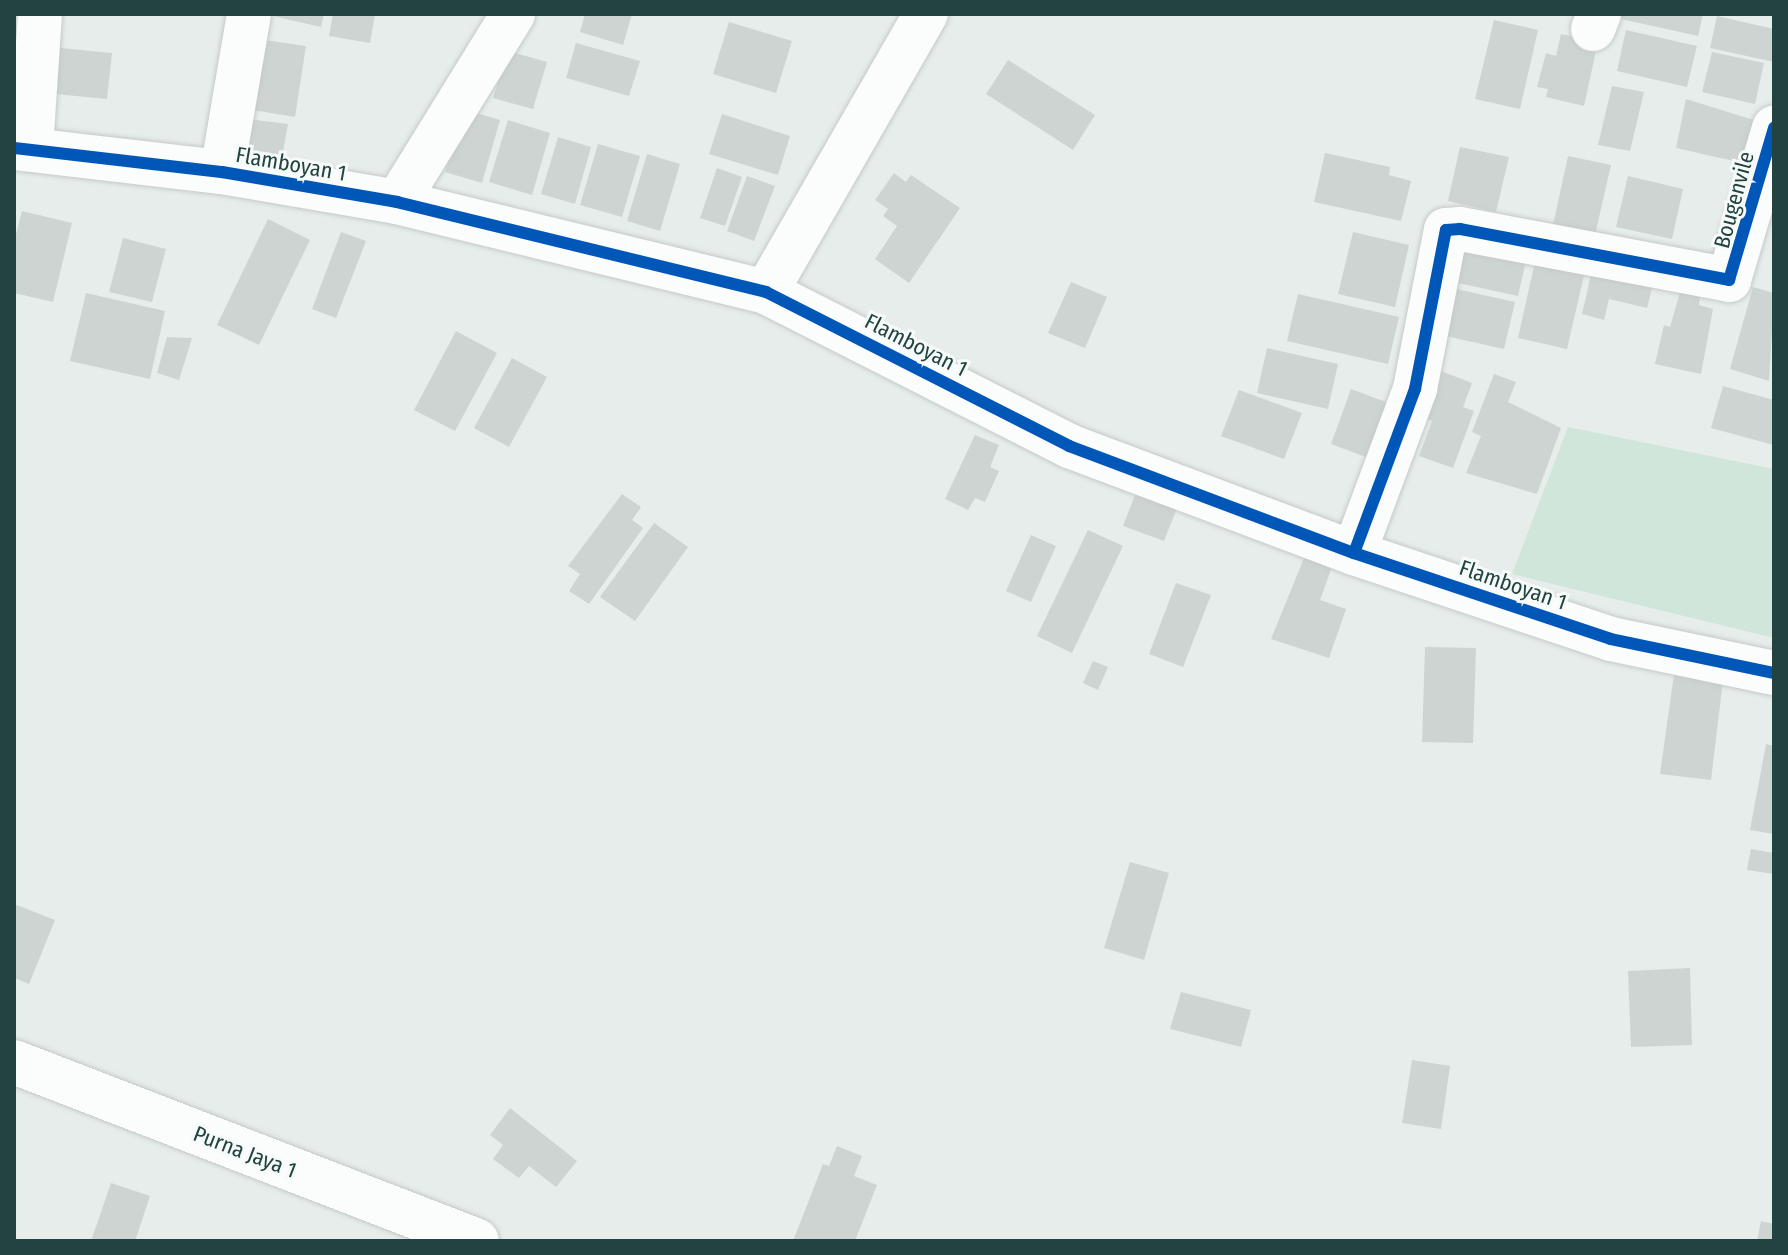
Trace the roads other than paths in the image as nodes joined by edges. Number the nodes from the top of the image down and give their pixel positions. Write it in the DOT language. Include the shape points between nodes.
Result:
graph roads {
  1 [pos="40,14"];
  2 [pos="249,14"];
  3 [pos="513,14"];
  4 [pos="926,14"];
  5 [pos="1774,128"];
  6 [pos="23,148"];
  7 [pos="222,172"];
  8 [pos="397,202"];
  9 [pos="766,292"];
  10 [pos="1354,553"];
  11 [pos="1774,673"];
  12 [pos="14,1062"];
  13 [pos="477,1241"];
  1 -- 6 [label="street"];
  2 -- 7 [label="street"];
  3 -- 8 [label="street"];
  4 -- 9 [label="street"];
  5 -- 10 [label="street, Bougenvile" via="1729,280 1446,230 1415,389"];
  6 -- 7 [label="street, Flamboyan 1"];
  7 -- 8 [label="street, Flamboyan 1"];
  8 -- 9 [label="street, Flamboyan 1"];
  9 -- 10 [label="street, Flamboyan 1" via="1069,446"];
  10 -- 11 [label="street, Flamboyan 1" via="1611,639"];
  12 -- 13 [label="street, Purna Jaya 1"];
}
